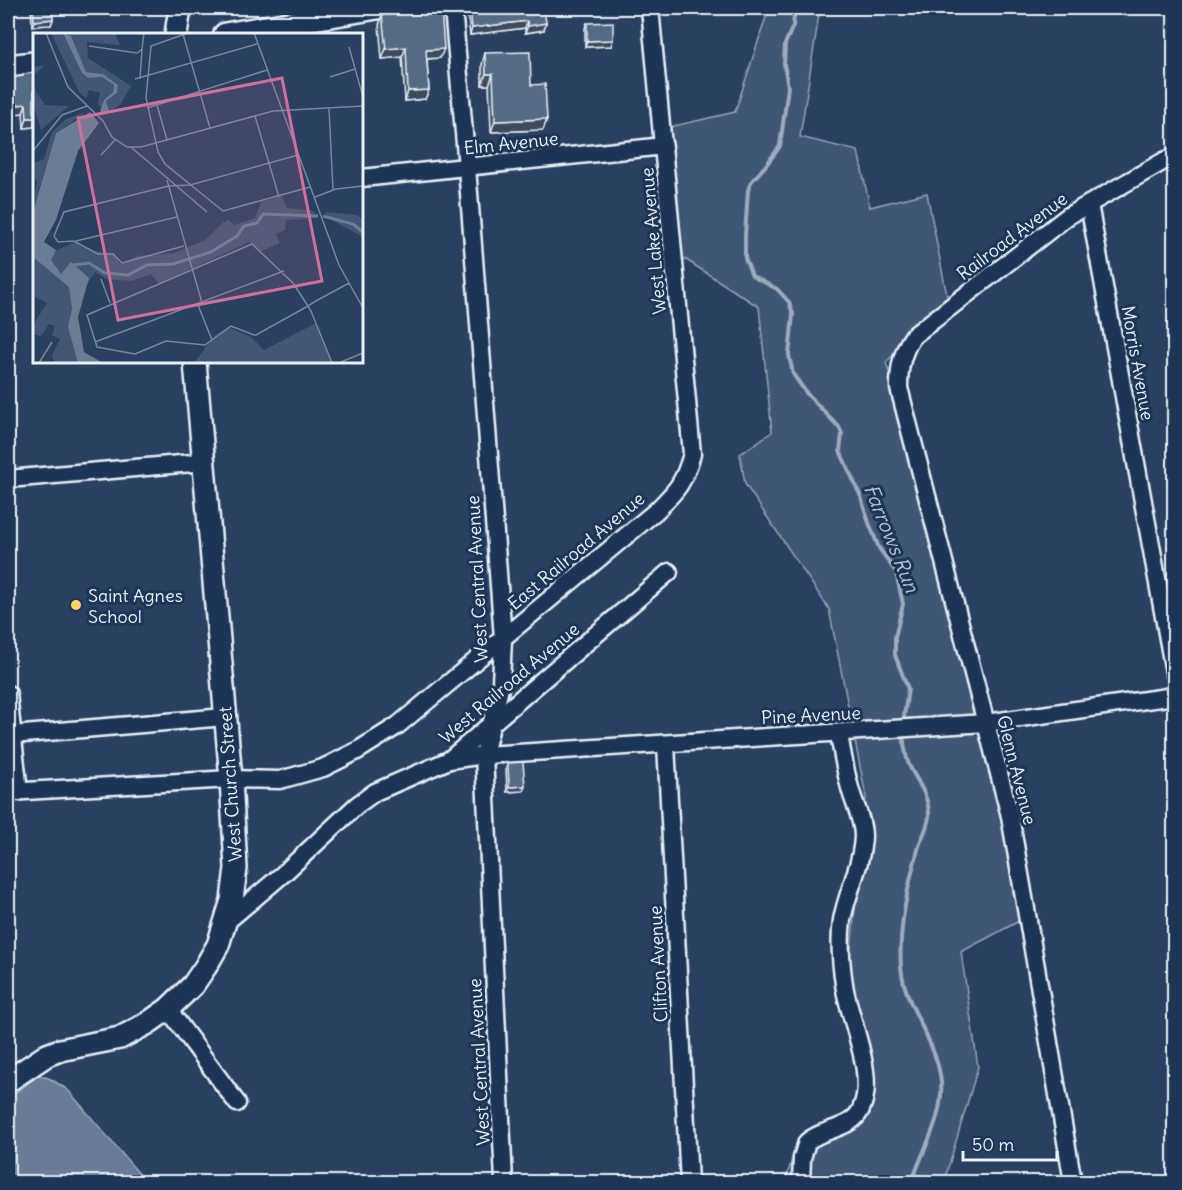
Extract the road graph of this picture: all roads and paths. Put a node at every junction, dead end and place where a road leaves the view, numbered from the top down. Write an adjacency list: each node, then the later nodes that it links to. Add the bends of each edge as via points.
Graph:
1 (180, 8): 5 (main road)
2 (377, 8): 6 (main road)
3 (453, 8): 11 (street, West Central Avenue)
4 (650, 8): 9 (street, West Lake Avenue)
5 (176, 33)
6 (231, 33)
7 (33, 63): 8 (main road)
8 (8, 66)
9 (664, 146): 11 (street, Elm Avenue); 17 (street, West Lake Avenue, via 692,454)
10 (1174, 157): 13 (street, Railroad Avenue)
11 (467, 167): 12 (street, Elm Avenue); 20 (street, West Central Avenue)
12 (363, 178)
13 (1089, 204): 15 (street, Railroad Avenue, via 913,336 904,349); 21 (street, Morris Avenue)
14 (195, 363): 16 (main road, West Church Street)
15 (899, 372): 26 (street, Glenn Avenue, via 899,388)
16 (204, 462): 18 (street); 24 (main road, West Church Street)
17 (687, 470): 20 (street, East Railroad Avenue, via 675,492 656,511)
18 (8, 479)
19 (669, 572): 25 (street, West Railroad Avenue)
20 (503, 638): 25 (street, West Central Avenue); 32 (street, East Railroad Avenue, via 397,726 357,751 323,768 280,780)
21 (1174, 672)
22 (8, 694): 28 (street)
23 (1174, 696): 26 (street, Pine Avenue)
24 (225, 717): 28 (street); 32 (main road, West Church Street)
25 (494, 722): 30 (street, West Central Avenue); 31 (street, West Railroad Avenue)
26 (986, 723): 27 (street, Pine Avenue); 41 (street, Glenn Avenue, via 1010,816)
27 (839, 734): 29 (street, Pine Avenue); 40 (street, via 863,835 841,938 844,987 862,1060 865,1094 854,1119 807,1142)
28 (12, 735): 33 (street)
29 (666, 744): 30 (street, Pine Avenue); 39 (street, Clifton Avenue)
30 (484, 754): 31 (street, Pine Avenue); 38 (street, West Central Avenue)
31 (449, 760): 34 (street, West Railroad Avenue, via 375,792 357,805)
32 (231, 779): 33 (street, East Railroad Avenue); 34 (main road, West Church Street, via 236,868)
33 (13, 792)
34 (225, 923): 35 (main road, West Church Street, via 207,966)
35 (168, 1009): 36 (main road, West Church Street, via 112,1041 47,1055); 37 (street)
36 (8, 1081)
37 (237, 1102)
38 (504, 1182)
39 (689, 1182)
40 (801, 1182)
41 (1073, 1182)

